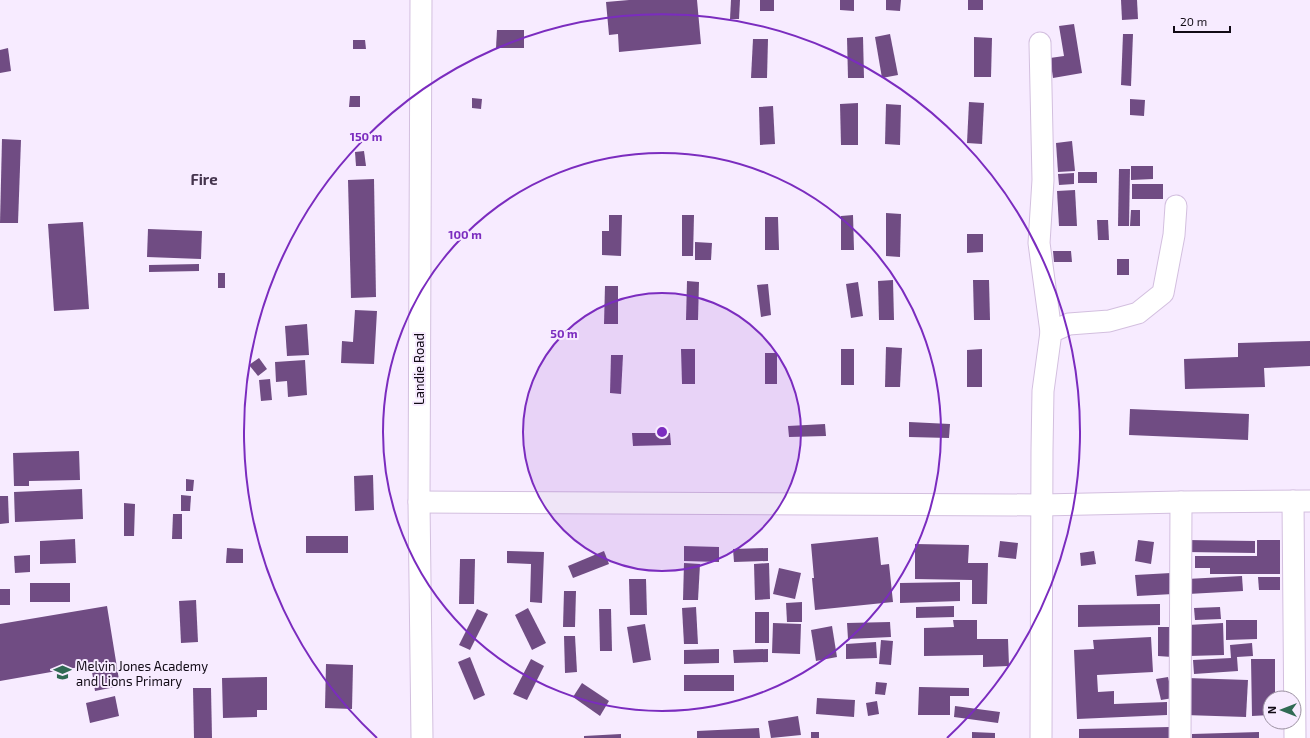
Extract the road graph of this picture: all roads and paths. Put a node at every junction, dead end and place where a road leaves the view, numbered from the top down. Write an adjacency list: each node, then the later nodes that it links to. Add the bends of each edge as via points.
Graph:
1 (421, 0): 6 (street, Landie Road)
2 (1040, 43): 4 (street, via 1043,180 1040,243)
3 (1176, 206): 4 (street, via 1164,293 1138,313 1109,321 1069,324)
4 (1051, 332): 8 (street, via 1044,391)
5 (1302, 501): 7 (street); 12 (street)
6 (419, 502): 8 (street); 9 (street, Landie Road)
7 (1181, 502): 8 (street); 11 (street)
8 (1042, 505): 10 (street)
9 (422, 738)
10 (1041, 738)
11 (1180, 738)
12 (1295, 738)

